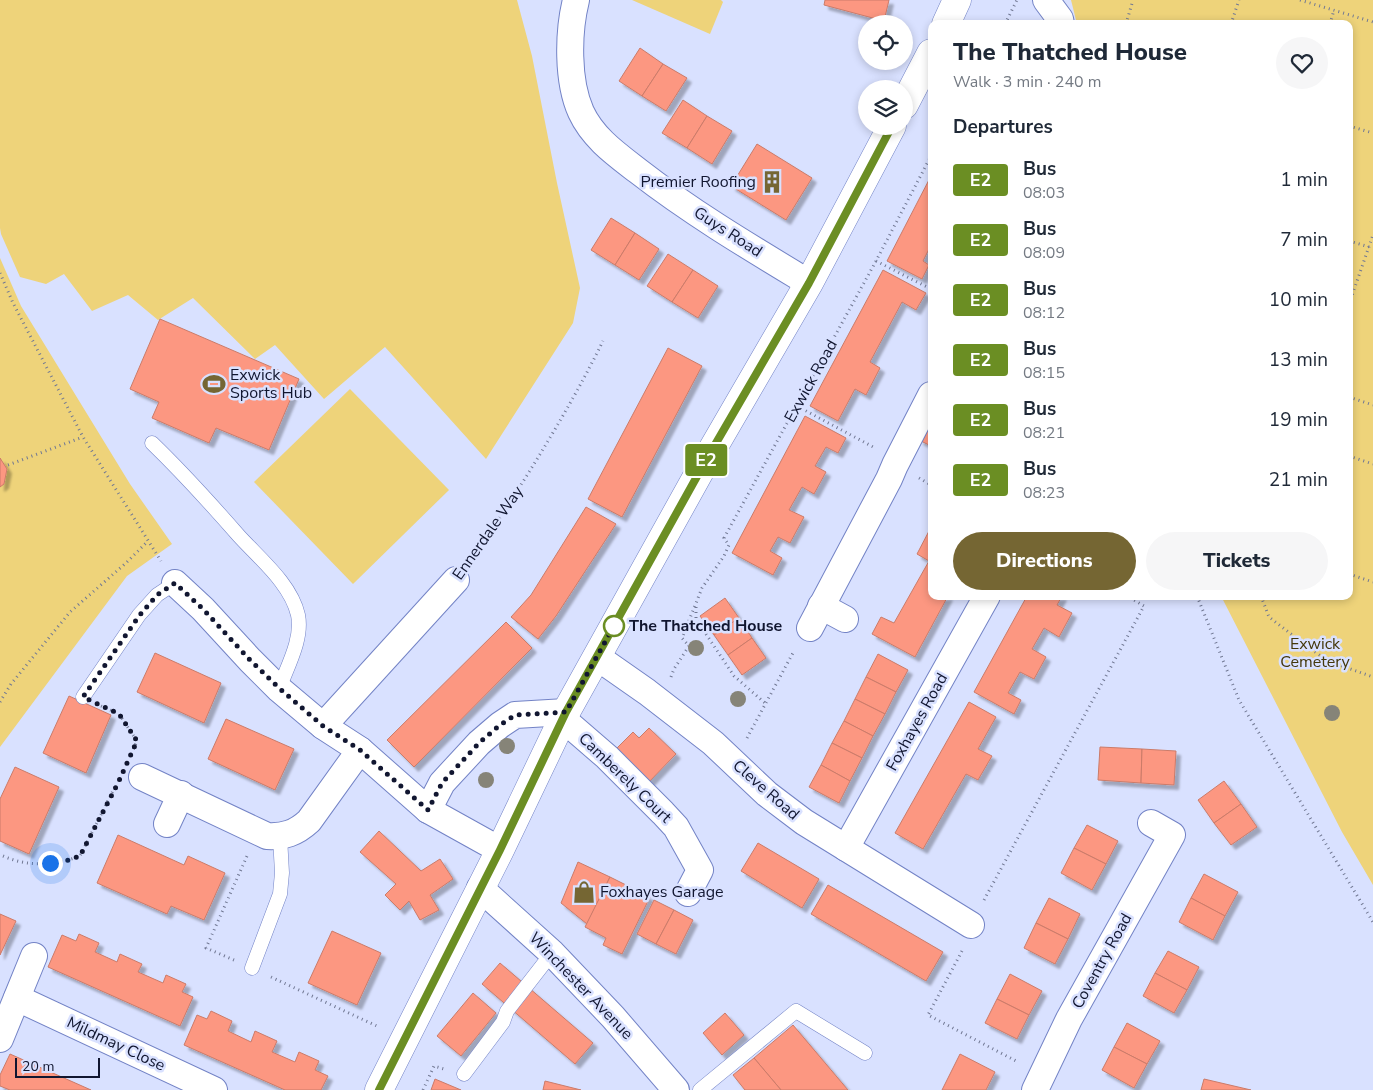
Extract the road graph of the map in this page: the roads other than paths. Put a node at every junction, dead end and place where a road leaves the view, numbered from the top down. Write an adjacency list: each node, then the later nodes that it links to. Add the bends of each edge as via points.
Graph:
1 (576, 0): 9 (street, Guys Road, via 570,48 574,92 581,113 596,135 656,185 732,237)
2 (957, 0): 4 (street)
3 (1046, 0): 5 (street)
4 (948, 20)
5 (1060, 20)
6 (928, 59): 7 (street)
7 (913, 88)
8 (887, 135): 9 (street)
9 (809, 283): 16 (street)
10 (928, 401): 15 (street, via 815,617)
11 (152, 444): 17 (lane, via 184,474 278,578 293,600 298,617 297,644)
12 (456, 580): 20 (street, Ennerdale Way)
13 (175, 583): 17 (street); 18 (lane, via 157,595 139,616)
14 (985, 600): 28 (street, Foxhayes Road)
15 (845, 619)
16 (597, 656): 19 (street); 28 (street, Cleve Road, via 713,743 783,808)
17 (279, 688): 20 (street)
18 (83, 697)
19 (565, 716): 24 (street, via 515,715 500,725 442,783); 29 (street); 31 (street, Camberely Court, via 676,828 700,870)
20 (323, 726): 21 (street)
21 (360, 750): 24 (street); 27 (street, via 309,821)
22 (129, 773): 23 (street)
23 (180, 794): 25 (street); 27 (street, via 267,836)
24 (428, 810): 29 (street)
25 (167, 824)
26 (1170, 834): 40 (street, Coventry Road, via 1069,1019)
27 (280, 837): 35 (lane, via 280,894)
28 (846, 848): 32 (street, Cleve Road)
29 (500, 850): 30 (street)
30 (480, 888): 33 (street, Winchester Avenue); 42 (street)
31 (688, 893)
32 (971, 925)
33 (552, 953): 39 (lane); 43 (street, Winchester Avenue)
34 (34, 956): 36 (street)
35 (252, 968)
36 (17, 998): 37 (street); 41 (street, Mildmay Close)
37 (0, 1039)
38 (865, 1052): 44 (lane, via 796,1011)
39 (464, 1074)
40 (1039, 1082)
41 (214, 1090)
42 (379, 1090)
43 (676, 1090)
44 (700, 1090)

